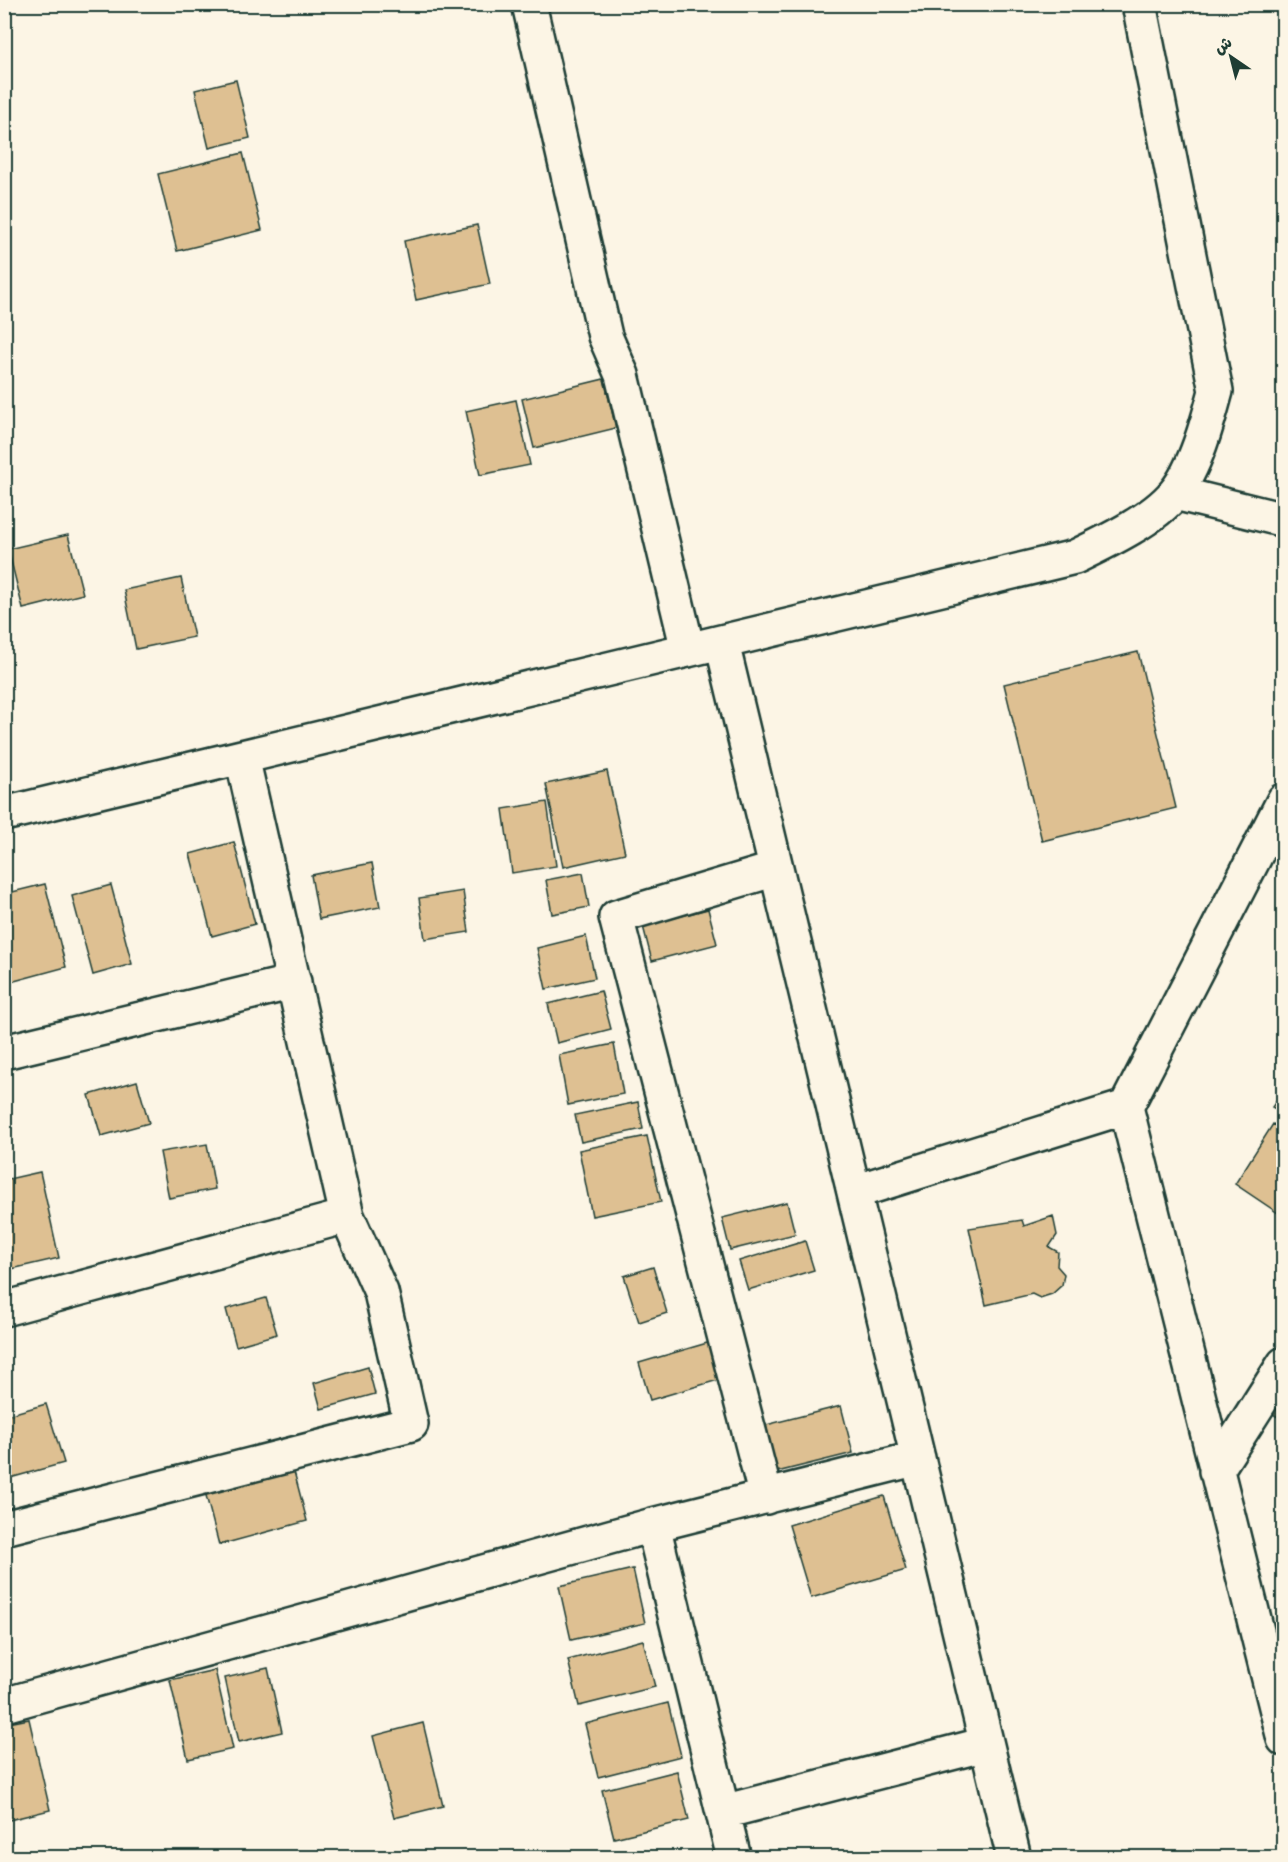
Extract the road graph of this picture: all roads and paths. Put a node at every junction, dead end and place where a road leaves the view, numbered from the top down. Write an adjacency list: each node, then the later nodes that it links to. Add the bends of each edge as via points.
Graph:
1 (529, 4): 6 (street, via 605,336 622,375)
2 (1139, 4): 3 (street, via 1216,391 1203,438)
3 (1175, 493): 4 (street); 5 (street, via 1130,530 1075,557)
4 (1284, 520)
5 (722, 643): 6 (street); 10 (street)
6 (688, 650): 7 (street)
7 (242, 758): 9 (street); 11 (street)
8 (1284, 800): 13 (street)
9 (4, 814)
10 (776, 869): 14 (street); 20 (street, via 616,917)
11 (294, 982): 12 (street); 15 (street)
12 (4, 1052)
13 (1126, 1107): 14 (street); 19 (street)
14 (854, 1192): 18 (street)
15 (347, 1216): 16 (street); 22 (street, via 381,1292 411,1424)
16 (4, 1309)
17 (1284, 1364): 19 (street)
18 (918, 1458): 20 (street); 25 (street)
19 (1216, 1471): 24 (street)
20 (766, 1497): 21 (street)
21 (653, 1525): 23 (street); 26 (street)
22 (4, 1528)
23 (4, 1705)
24 (1284, 1739)
25 (986, 1744): 26 (street); 28 (street)
26 (723, 1812): 27 (street)
27 (734, 1857)
28 (1014, 1857)

